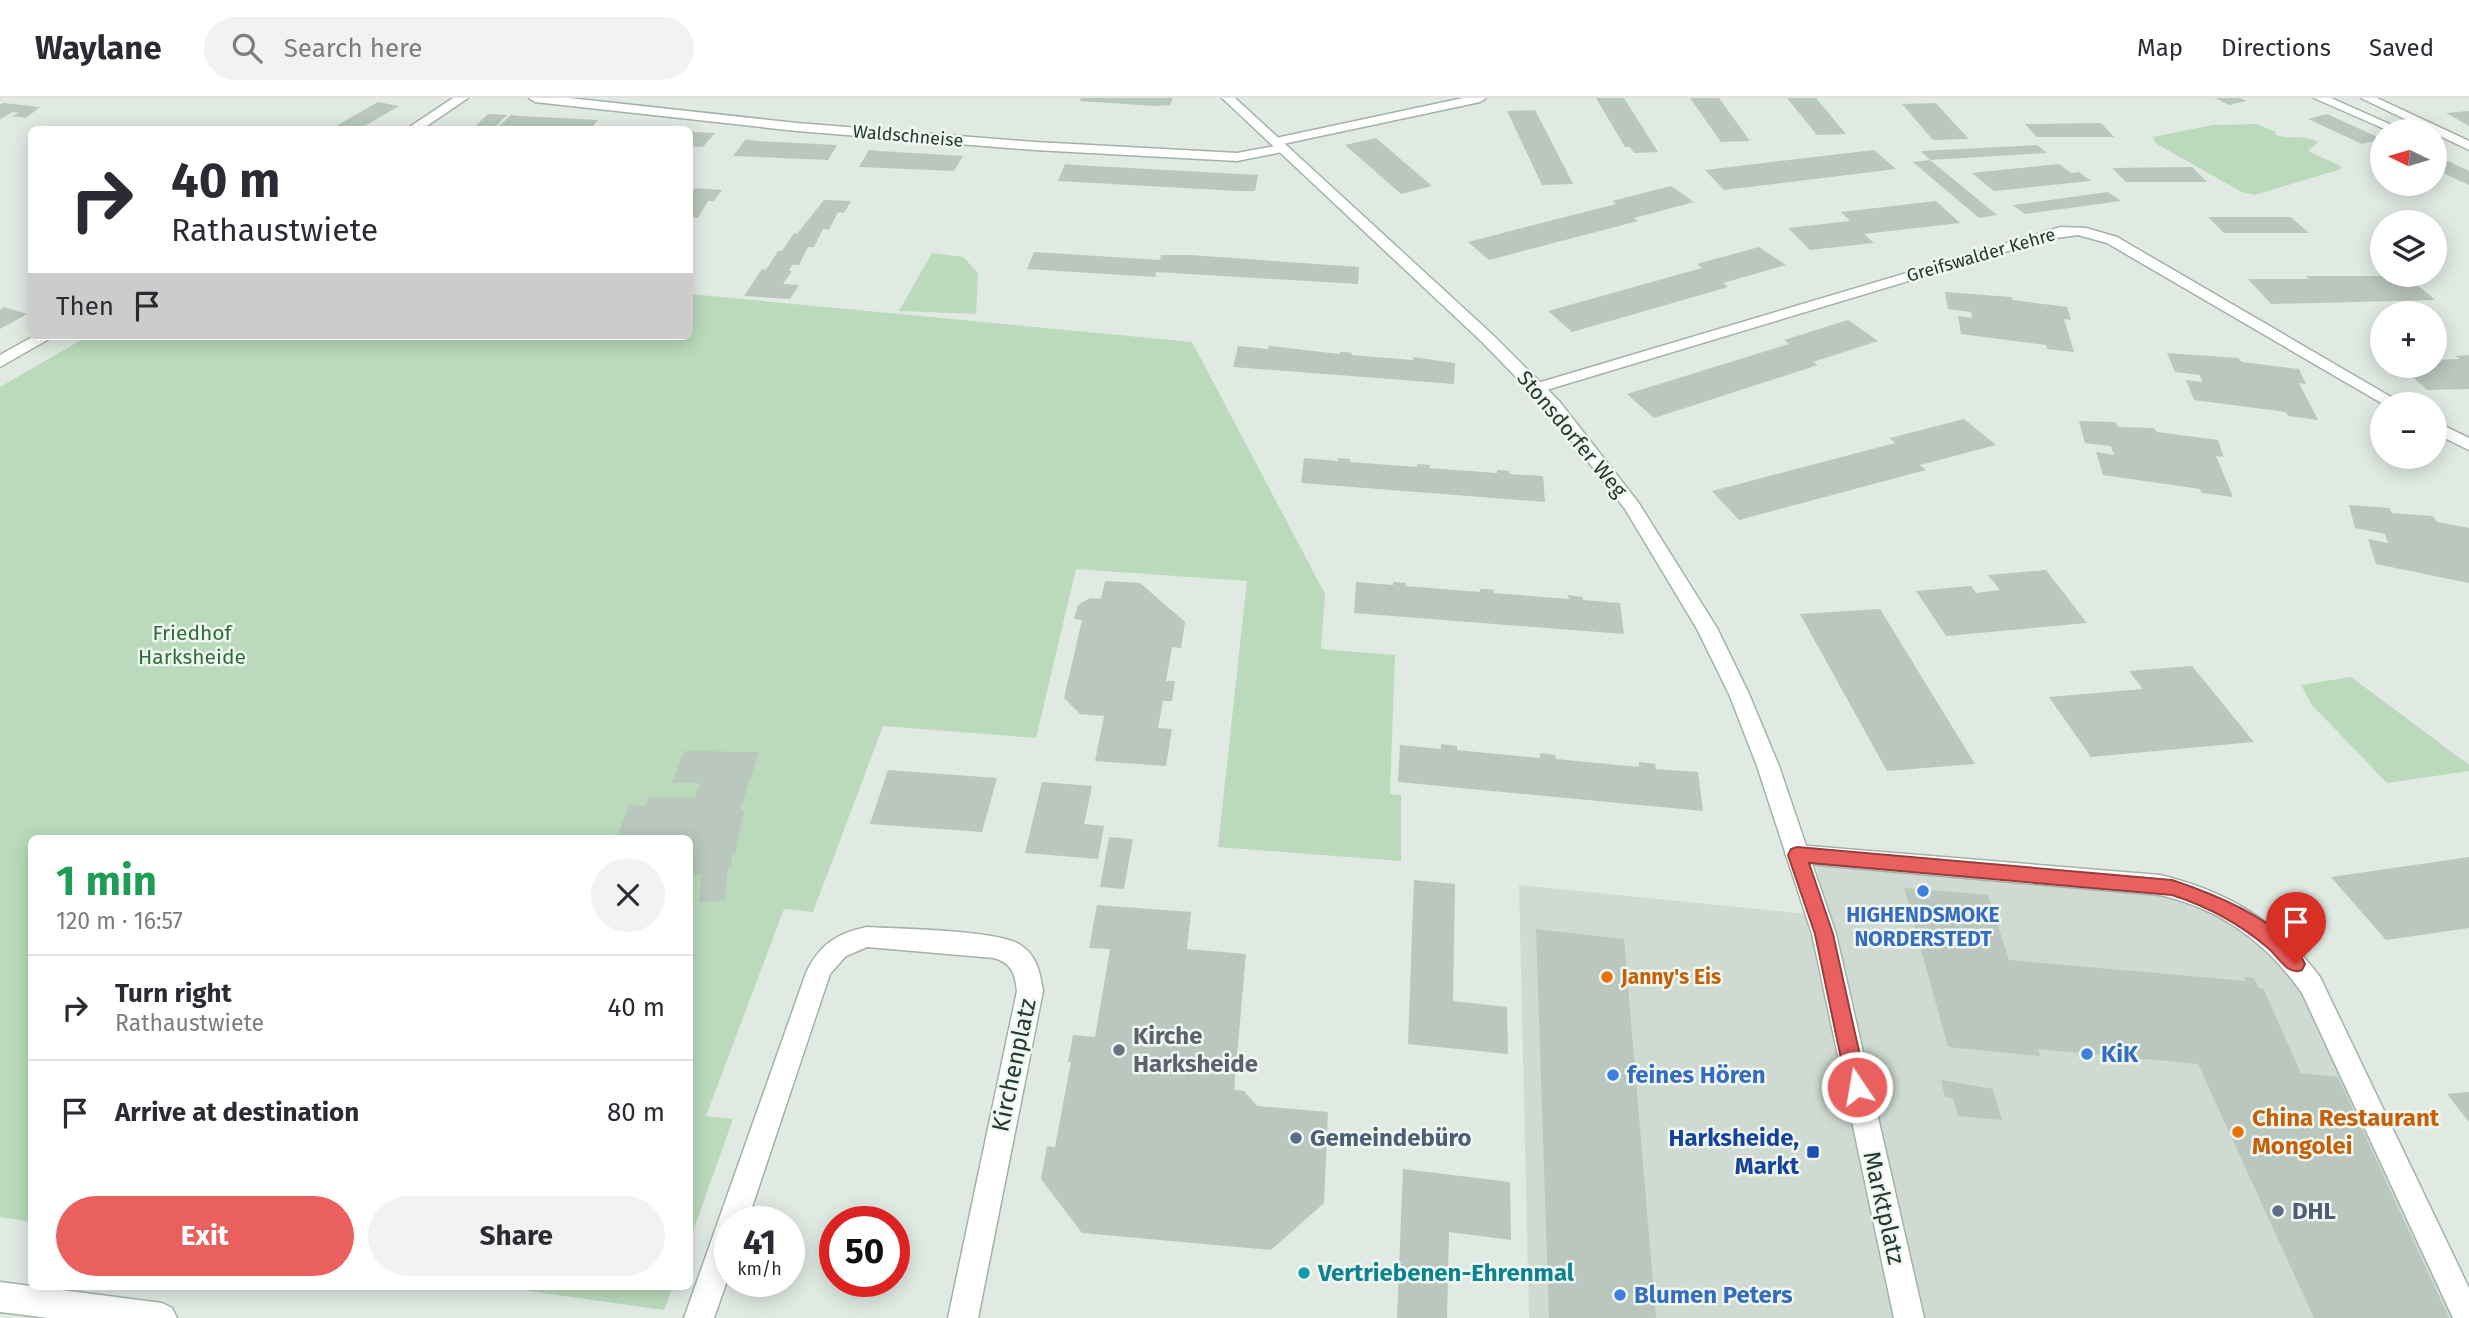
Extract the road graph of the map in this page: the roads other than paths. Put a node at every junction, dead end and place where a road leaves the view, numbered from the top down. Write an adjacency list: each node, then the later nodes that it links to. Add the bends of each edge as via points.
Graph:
1 (462, 98): 8 (street)
2 (535, 98): 9 (street, Waldschneise, via 762,124 998,143 1233,157)
3 (1228, 98): 9 (street, Stonsdorfer Weg)
4 (1480, 98): 9 (street, Waldschneise)
5 (2320, 98): 7 (street)
6 (2367, 98): 10 (street)
7 (2370, 119)
8 (417, 126)
9 (1279, 145): 15 (street, Stonsdorfer Weg)
10 (2469, 146)
11 (2447, 151): 12 (street)
12 (2469, 160)
13 (39, 340): 14 (street)
14 (0, 362)
15 (1537, 388): 16 (street, Greifswalder Kehre, via 2071,230 2112,240); 19 (street, Stonsdorfer Weg, via 1583,439 1632,506 1707,628 1763,754)
16 (2374, 392)
17 (2447, 433): 18 (street)
18 (2469, 445)
19 (1797, 855): 26 (street, Marktplatz, via 1824,934); 27 (street, via 2160,885 2197,895 2246,919 2288,954 2311,985)
20 (738, 1206): 25 (street, Kirchenplatz, via 818,973 834,952 867,937 1011,952 1027,968 1030,991)
21 (714, 1275): 24 (street)
22 (0, 1297): 23 (street)
23 (162, 1318)
24 (699, 1318)
25 (962, 1318)
26 (1909, 1318)
27 (2468, 1318)

